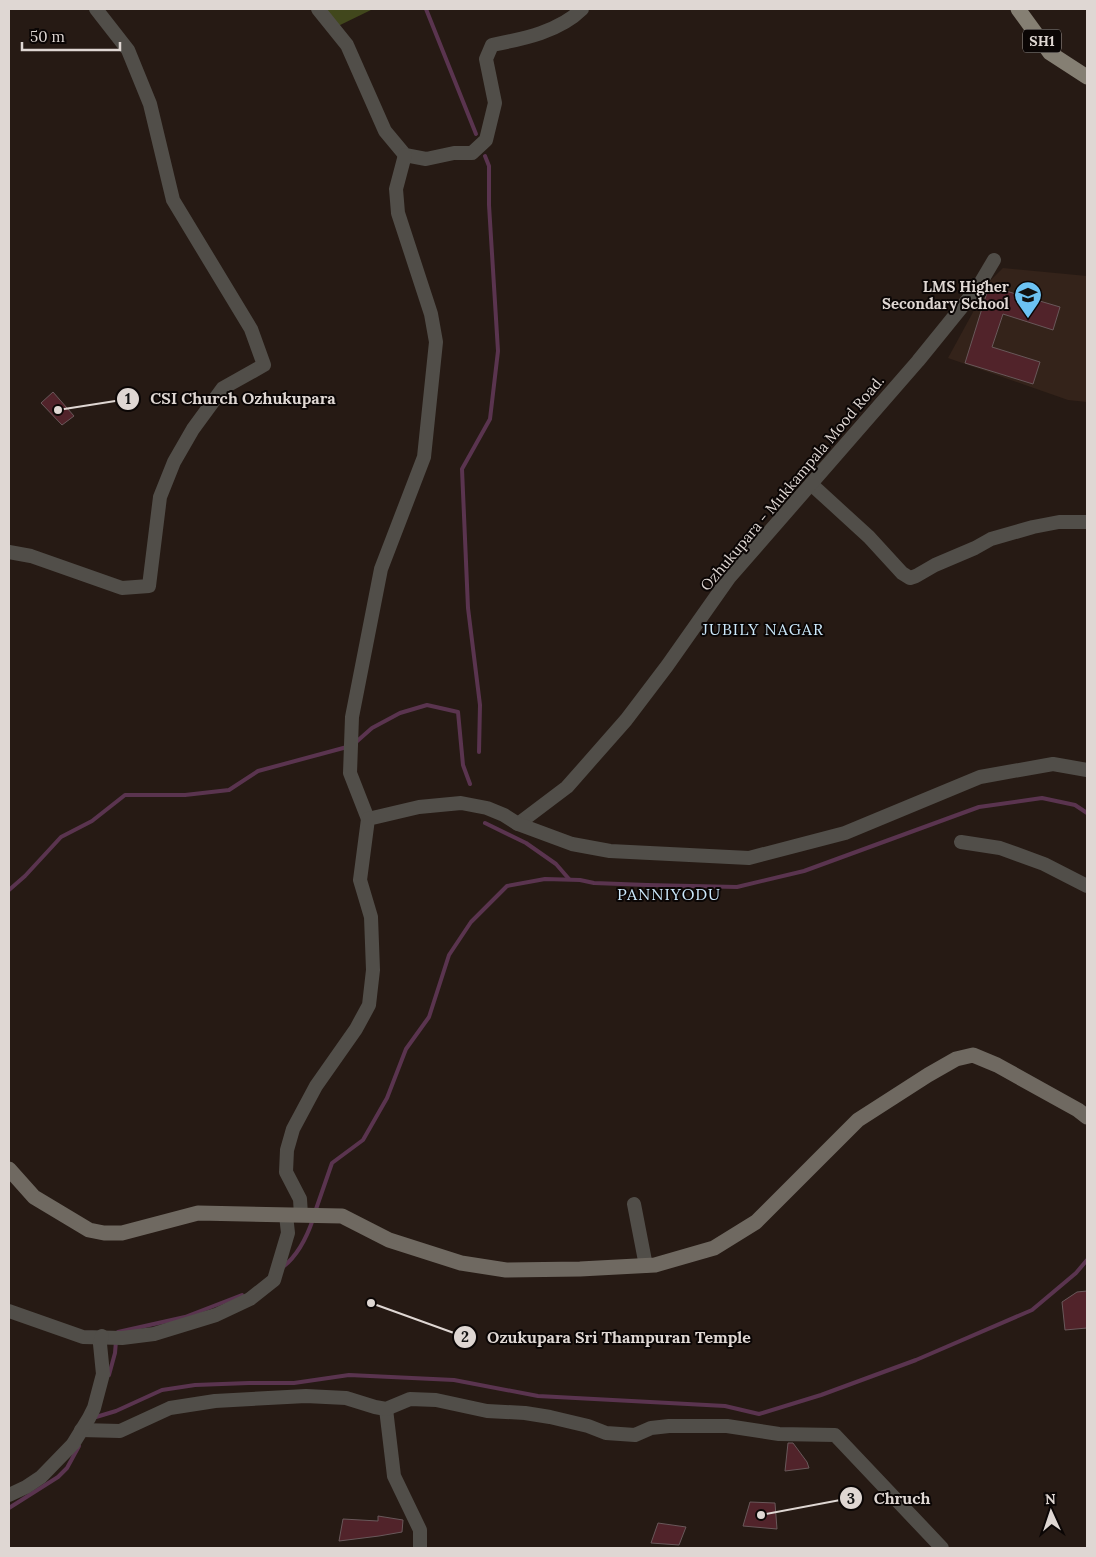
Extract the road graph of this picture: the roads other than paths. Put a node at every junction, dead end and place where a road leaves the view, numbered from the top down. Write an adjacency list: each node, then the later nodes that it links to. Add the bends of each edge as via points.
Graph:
1 (96, 9): 10 (street, via 128,50 150,104 173,200 251,329 264,365 223,388 174,462 160,497 149,586 122,588 31,556)
2 (318, 9): 6 (street, via 347,45 385,131)
3 (582, 9): 6 (street, via 553,28 492,45 486,59 495,103 492,121 486,140 472,152 426,159)
4 (1018, 9): 5 (main road, SH1, via 1050,53)
5 (1087, 77)
6 (405, 155): 12 (street, via 396,189 398,213 431,314 436,342 424,457 381,569 352,717 350,773)
7 (994, 260): 8 (street, Ozhukupara - Mukkampala Mood Road., via 978,287 918,361)
8 (811, 484): 9 (street, via 910,578 991,539 1042,525); 13 (street, Ozhukupara - Mukkampala Mood Road., via 729,578 626,720 567,787)
9 (1087, 522)
10 (9, 552)
11 (1087, 770): 13 (street, via 1053,764 980,777 844,833 749,858 610,851 572,844)
12 (368, 819): 13 (street, via 419,807 461,803 488,808); 19 (street, via 360,880 371,917 374,970 369,1006 316,1086 293,1129 287,1150 286,1172 300,1199)
13 (518, 824)
14 (961, 842): 15 (street, via 1000,848 1044,864)
15 (1087, 886)
16 (1087, 1117): 20 (main road, via 997,1065 973,1055 956,1059 858,1120 756,1222 714,1248)
17 (9, 1168): 19 (main road, via 34,1197 89,1230 104,1233 122,1233 198,1213)
18 (634, 1204): 20 (street)
19 (299, 1215): 20 (main road, via 342,1216 389,1240 461,1263 506,1270); 22 (street, via 288,1233 274,1280 250,1299 216,1315 154,1334 122,1338)
20 (646, 1266)
21 (9, 1311): 22 (street, via 83,1338)
22 (102, 1336): 24 (street, via 103,1374 94,1408)
23 (386, 1409): 24 (street, via 346,1398 328,1397 215,1401 170,1408 120,1431); 26 (street, via 394,1476 420,1530); 27 (street, via 410,1399 422,1398 487,1411 550,1417 606,1433 635,1436 651,1428 669,1426 727,1426 779,1434 835,1435)
24 (82, 1430): 25 (street, via 41,1477)
25 (9, 1495)
26 (420, 1548)
27 (942, 1548)

